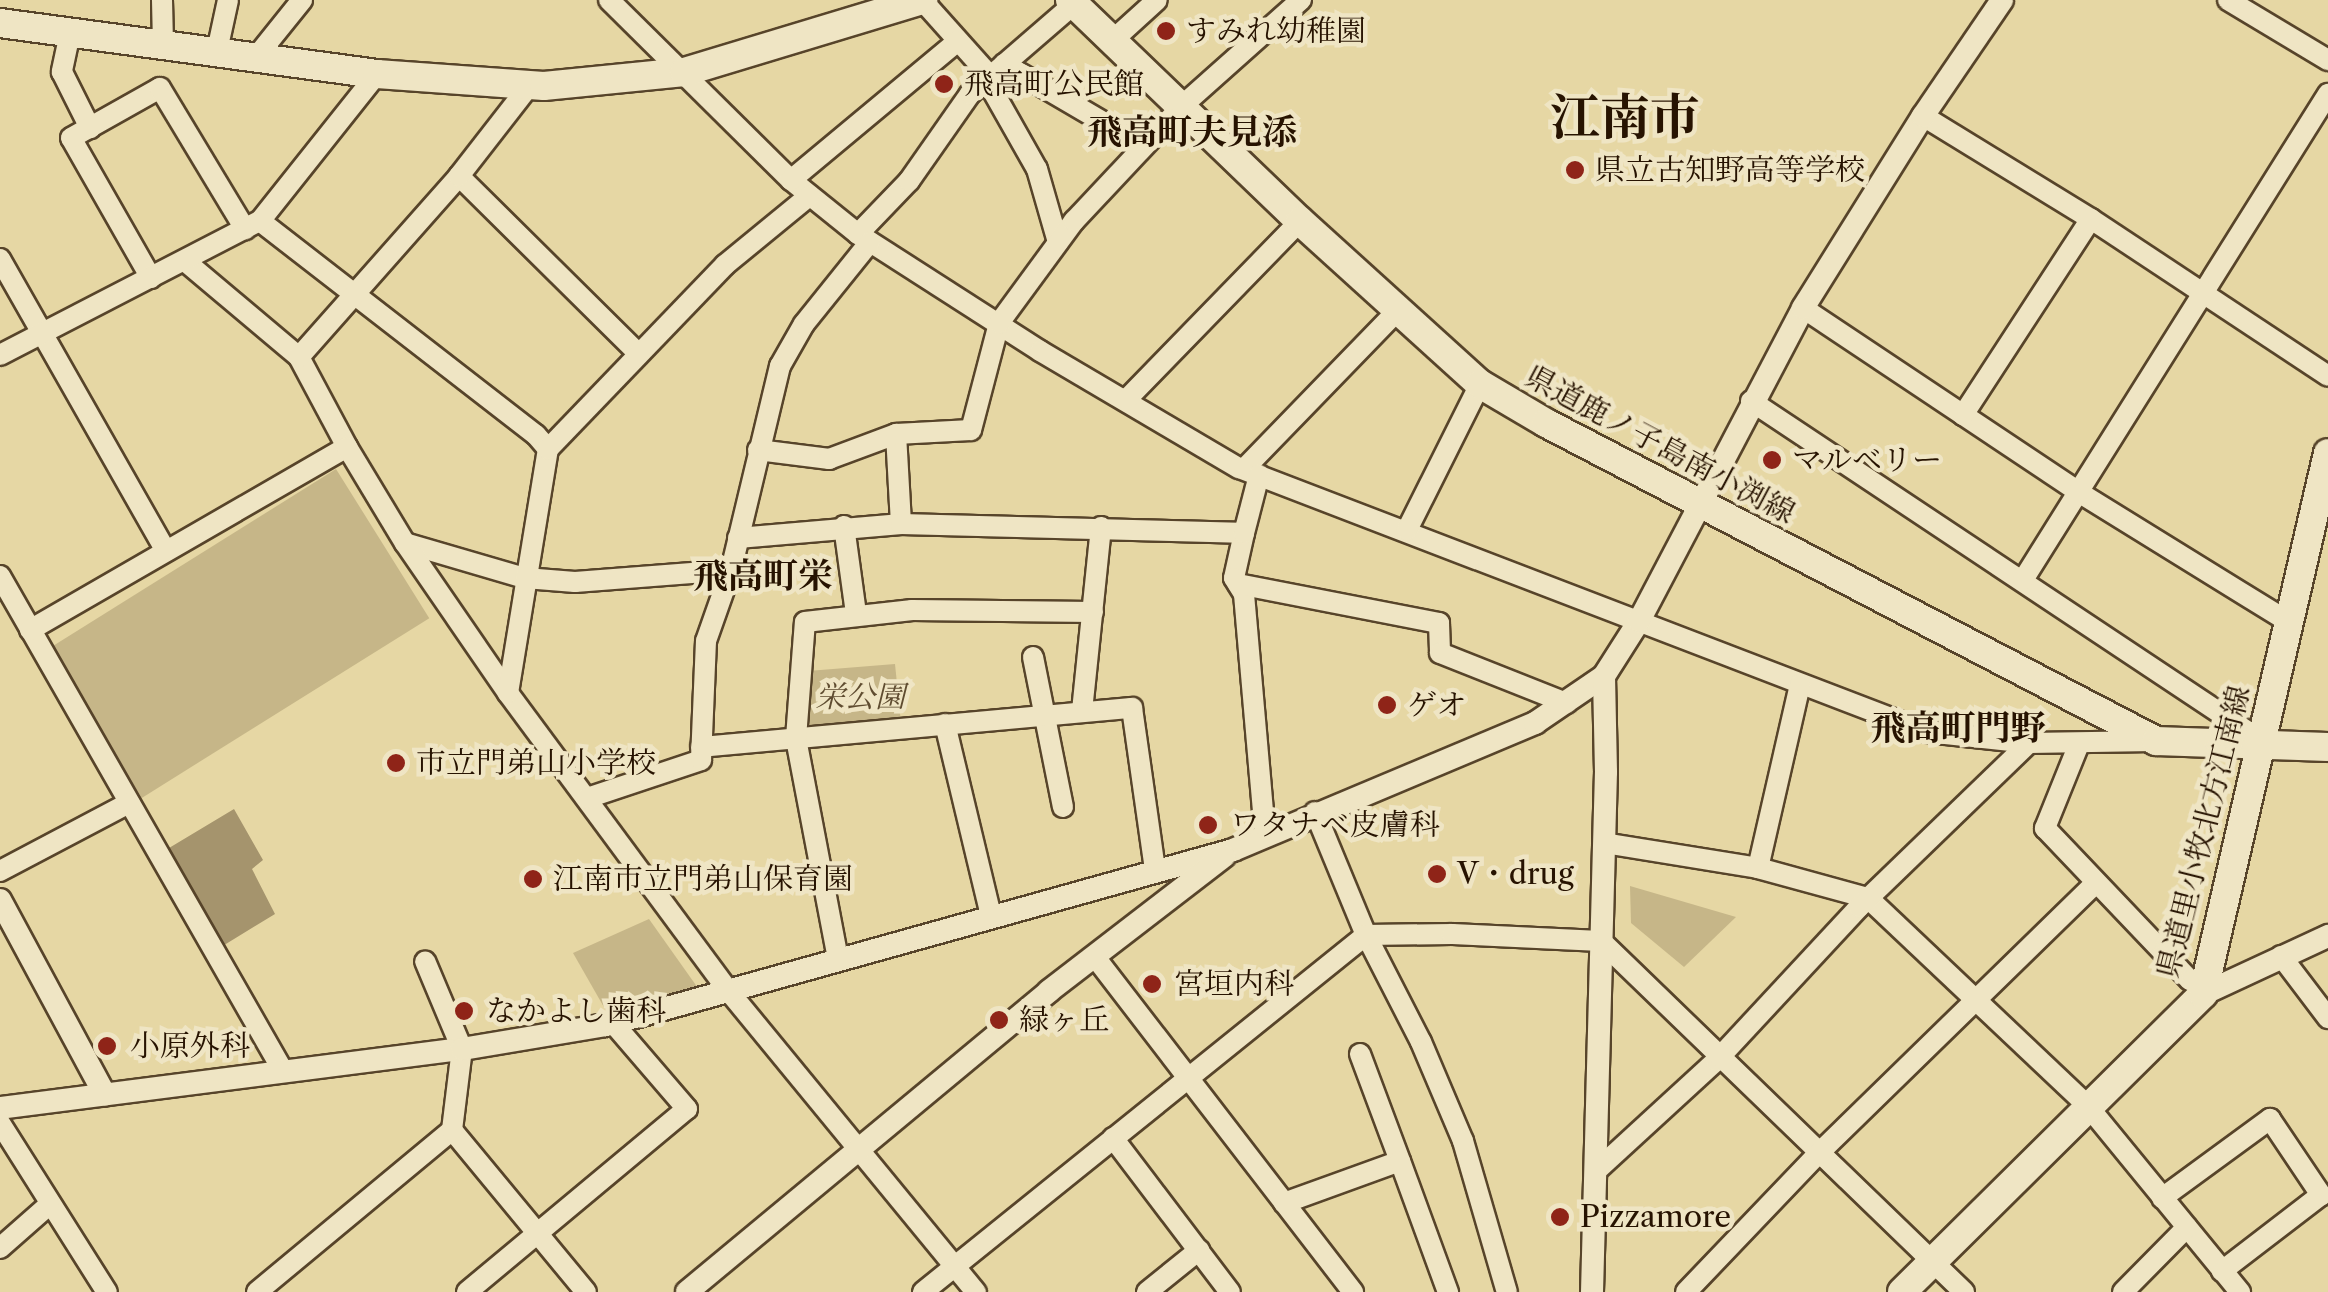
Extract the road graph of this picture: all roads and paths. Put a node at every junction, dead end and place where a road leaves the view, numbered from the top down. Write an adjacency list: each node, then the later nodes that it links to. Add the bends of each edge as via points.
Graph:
1 (162, 0): 15 (street)
2 (228, 0): 16 (street)
3 (302, 0): 17 (street)
4 (609, 0): 19 (street)
5 (920, 0): 14 (street); 19 (main road)
6 (1157, 0): 13 (street)
7 (1301, 0): 24 (street)
8 (2002, 0): 25 (street)
9 (2228, 0): 18 (street)
10 (1072, 2): 13 (main road, 県道鹿ノ子島南小渕線); 20 (street)
11 (0, 23): 12 (main road)
12 (70, 32): 15 (main road); 26 (street, via 62,72)
13 (1113, 40): 24 (main road, 県道鹿ノ子島南小渕線)
14 (958, 41): 20 (street); 29 (street)
15 (162, 44): 16 (main road)
16 (217, 51): 17 (main road)
17 (257, 56): 21 (main road)
18 (2328, 60)
19 (684, 72): 22 (main road); 29 (street)
20 (994, 73): 27 (street); 34 (street, via 970,94); 35 (street, via 1037,169)
21 (377, 74): 22 (main road); 33 (street)
22 (529, 86): 28 (street)
23 (2328, 94): 39 (street)
24 (1183, 105): 27 (street); 31 (main road, 県道鹿ノ子島南小渕線)
25 (1923, 116): 32 (street); 41 (street)
26 (90, 128): 33 (street, via 160,88); 38 (street, via 71,138)
27 (1144, 146): 35 (street)
28 (459, 176): 40 (street); 45 (street)
29 (791, 180): 30 (street)
30 (809, 196): 34 (street); 45 (street, via 725,265)
31 (1300, 220): 42 (main road, 県道鹿ノ子島南小渕線); 50 (street)
32 (2091, 220): 39 (street); 52 (street)
33 (252, 225): 37 (street); 40 (street)
34 (864, 238): 43 (street); 56 (street, via 780,366)
35 (1058, 242): 43 (street)
36 (0, 259): 44 (street)
37 (185, 261): 38 (street); 47 (street)
38 (151, 278): 44 (street)
39 (2202, 294): 48 (street); 59 (street)
40 (354, 295): 47 (street); 55 (street)
41 (1803, 308): 51 (street); 52 (street)
42 (1398, 311): 49 (main road, 県道鹿ノ子島南小渕線); 58 (street)
43 (999, 323): 50 (street); 53 (street, via 972,430)
44 (43, 332): 46 (street); 68 (street)
45 (638, 353): 55 (street)
46 (0, 355)
47 (298, 357): 54 (street)
48 (2328, 376)
49 (1480, 384): 60 (main road, 県道鹿ノ子島南小渕線); 64 (street)
50 (1126, 400): 58 (street)
51 (1751, 401): 60 (street); 72 (street)
52 (1964, 415): 59 (street)
53 (896, 434): 56 (street, via 829,458); 61 (street)
54 (347, 446): 67 (street); 68 (street)
55 (548, 450): 71 (street)
56 (758, 450): 66 (street)
57 (2328, 453): 77 (main road, 県道里小牧北方江南線)
58 (1252, 472): 64 (street); 65 (street)
59 (2080, 493): 72 (street); 77 (street)
60 (1700, 502): 76 (street); 88 (main road, 県道鹿ノ子島南小渕線)
61 (902, 524): 62 (street); 63 (street)
62 (844, 526): 66 (street); 75 (street)
63 (1102, 528): 65 (street); 74 (street)
64 (1407, 530): 76 (street)
65 (1244, 533): 73 (street)
66 (738, 538): 69 (street)
67 (405, 543): 71 (street); 82 (street)
68 (166, 551): 78 (street)
69 (731, 570): 71 (street, via 576,582); 92 (street, via 706,641)
70 (0, 576): 78 (street)
71 (525, 578): 82 (street)
72 (2023, 580): 89 (street)
73 (1238, 584): 83 (street, via 1439,623 1440,653); 98 (street)
74 (1092, 612): 75 (street); 84 (street)
75 (856, 614): 87 (street, via 805,622)
76 (1639, 621): 80 (street); 81 (street)
77 (2289, 622): 89 (main road, 県道里小牧北方江南線)
78 (30, 630): 95 (street)
79 (1033, 657): 85 (street)
80 (1604, 676): 83 (street); 99 (street)
81 (1800, 685): 90 (street, via 1927,732); 101 (street)
82 (508, 693): 94 (street)
83 (1566, 703): 97 (street, via 1508,736)
84 (1082, 712): 85 (street); 102 (street, via 1132,708)
85 (1044, 714): 86 (street); 96 (street)
86 (945, 724): 87 (street); 107 (street)
87 (796, 738): 92 (street); 113 (street)
88 (2156, 741): 89 (main road, 県道鹿ノ子島南小渕線); 91 (street)
89 (2261, 743): 93 (main road, 県道鹿ノ子島南小渕線); 115 (main road, 県道里小牧北方江南線)
90 (2029, 744): 91 (street); 105 (street)
91 (2078, 744): 104 (street, via 2045,828)
92 (701, 747): 94 (street, via 702,760)
93 (2328, 747)
94 (587, 798): 116 (street)
95 (130, 803): 103 (street); 123 (street)
96 (1062, 807)
97 (1315, 812): 98 (street); 108 (street)
98 (1265, 835): 100 (street)
99 (1604, 843): 101 (street); 110 (street)
100 (1233, 850): 102 (street); 112 (street)
101 (1758, 868): 105 (street)
102 (1155, 870): 107 (street)
103 (0, 871)
104 (2096, 882): 115 (street); 117 (street)
105 (1868, 898): 117 (street); 122 (street)
106 (0, 900): 125 (street)
107 (991, 915): 113 (street)
108 (1366, 936): 110 (street); 124 (street); 157 (street, via 1463,1141)
109 (2328, 936): 111 (street)
110 (1601, 942): 122 (street); 135 (street)
111 (2281, 956): 115 (street); 118 (street)
112 (1095, 957): 124 (street); 131 (street)
113 (838, 959): 116 (street)
114 (424, 961): 120 (street)
115 (2204, 991): 126 (main road, 県道里小牧北方江南線)
116 (731, 994): 119 (street); 131 (street)
117 (1978, 1000): 126 (street); 133 (street)
118 (2328, 1018)
119 (613, 1024): 120 (street); 140 (street, via 687,1108)
120 (462, 1048): 123 (street); 129 (street)
121 (1360, 1054): 134 (street)
122 (1719, 1057): 133 (street); 135 (street)
123 (283, 1071): 125 (street)
124 (1188, 1078): 130 (street); 137 (street)
125 (105, 1095): 127 (street)
126 (2087, 1105): 136 (street); 143 (main road, 県道里小牧北方江南線)
127 (0, 1108)
128 (0, 1123): 132 (street)
129 (452, 1130): 140 (street); 147 (street)
130 (1113, 1138): 142 (street); 144 (street)
131 (859, 1150): 144 (street); 150 (street)
132 (8, 1154): 138 (street)
133 (1818, 1154): 143 (street); 159 (street)
134 (1400, 1161): 137 (street); 156 (street)
135 (1597, 1170): 158 (street)
136 (2162, 1198): 139 (street); 145 (street, via 2270,1120 2321,1195)
137 (1284, 1203): 155 (street)
138 (50, 1205): 141 (street); 146 (street)
139 (2187, 1228): 145 (street); 162 (street)
140 (540, 1232): 148 (street); 149 (street)
141 (0, 1248)
142 (1198, 1250): 153 (street); 154 (street)
143 (1934, 1260): 160 (main road, 県道里小牧北方江南線); 161 (street)
144 (954, 1266): 151 (street); 152 (street)
145 (2222, 1271): 163 (street)
146 (108, 1292)
147 (257, 1292)
148 (467, 1292)
149 (586, 1292)
150 (687, 1292)
151 (923, 1292)
152 (976, 1292)
153 (1147, 1292)
154 (1230, 1292)
155 (1353, 1292)
156 (1448, 1292)
157 (1507, 1292)
158 (1592, 1292)
159 (1686, 1292)
160 (1902, 1292)
161 (1964, 1292)
162 (2123, 1292)
163 (2240, 1292)

